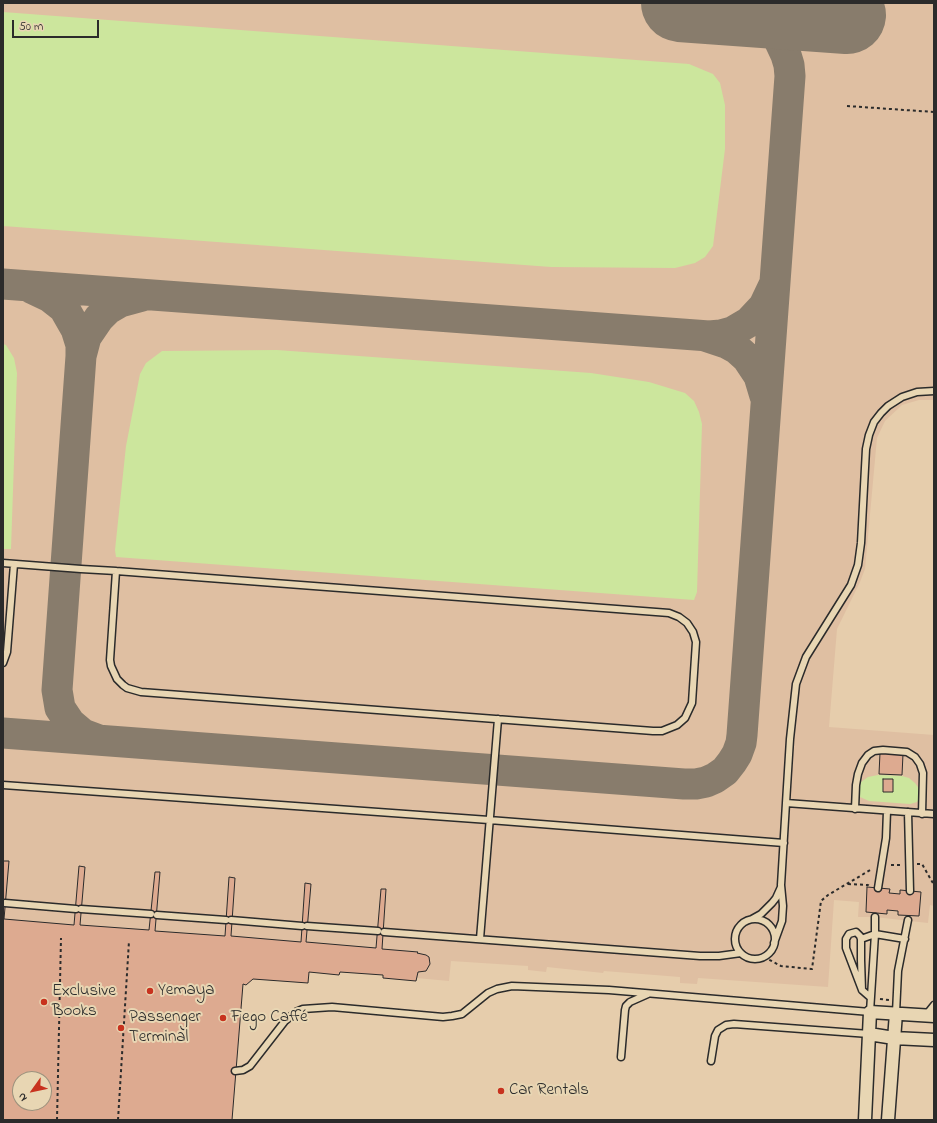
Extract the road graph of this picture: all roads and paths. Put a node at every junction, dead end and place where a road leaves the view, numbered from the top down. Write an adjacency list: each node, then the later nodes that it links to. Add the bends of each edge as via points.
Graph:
1 (847, 106): 2 (path)
2 (934, 112)
3 (934, 392): 10 (lane, via 917,392 902,397 894,401 874,422 866,449 858,565 851,585 806,657 796,684)
4 (3, 563): 5 (lane)
5 (14, 564): 6 (lane); 7 (lane, via 7,652)
6 (116, 572): 8 (lane, via 110,660 117,679 127,688 141,692); 8 (lane, via 656,612 679,618 687,623 693,632 696,654 692,703 685,718 677,725 662,731 653,731)
7 (3, 663)
8 (498, 719): 16 (lane)
9 (3, 785): 16 (lane)
10 (786, 803): 11 (lane); 17 (lane)
11 (854, 809): 12 (lane); 14 (lane, via 856,784 862,763 874,751 883,750 907,752 920,764 923,773)
12 (887, 811): 13 (lane); 18 (lane)
13 (908, 812): 14 (lane); 19 (lane)
14 (922, 814): 15 (lane)
15 (934, 814)
16 (489, 820): 17 (lane); 32 (lane)
17 (784, 843): 22 (lane)
18 (882, 863): 19 (path); 20 (path, via 876,860); 24 (lane)
19 (910, 865): 23 (path, via 921,864); 25 (lane)
20 (872, 868): 21 (path); 21 (path, via 868,885)
21 (847, 884): 38 (path, via 822,901 811,969 781,966)
22 (781, 885): 28 (lane, via 772,903); 36 (lane, via 782,921)
23 (934, 885)
24 (878, 888)
25 (910, 891)
26 (5, 903): 32 (lane)
27 (875, 917): 30 (lane)
28 (750, 920): 36 (lane, via 763,921 768,925 772,930); 37 (lane, via 742,923 737,930 735,942)
29 (908, 920): 34 (lane)
30 (875, 934): 33 (lane); 34 (lane); 41 (lane)
31 (61, 938): 52 (path)
32 (480, 939): 37 (lane, via 700,956)
33 (861, 939): 39 (lane); 39 (lane, via 856,932 849,934 846,948)
34 (905, 939): 44 (lane, via 898,972)
35 (129, 941): 53 (path)
36 (774, 943): 38 (lane)
37 (741, 953): 38 (lane, via 752,959)
38 (764, 957)
39 (862, 990): 41 (lane)
40 (649, 994): 43 (lane); 49 (lane, via 626,1006); 51 (lane, via 512,986 488,993 462,1014 443,1017 332,1007 303,1009 285,1021 250,1066)
41 (870, 997): 43 (lane)
42 (934, 1005): 45 (lane)
43 (870, 1012): 44 (street); 46 (street)
44 (896, 1013): 45 (street); 47 (street)
45 (930, 1016)
46 (869, 1034): 47 (street); 50 (lane, via 726,1025 718,1030 715,1036); 54 (street)
47 (894, 1038): 48 (street); 55 (street)
48 (934, 1040)
49 (621, 1056)
50 (711, 1061)
51 (235, 1071)
52 (57, 1120)
53 (118, 1120)
54 (865, 1120)
55 (888, 1120)

